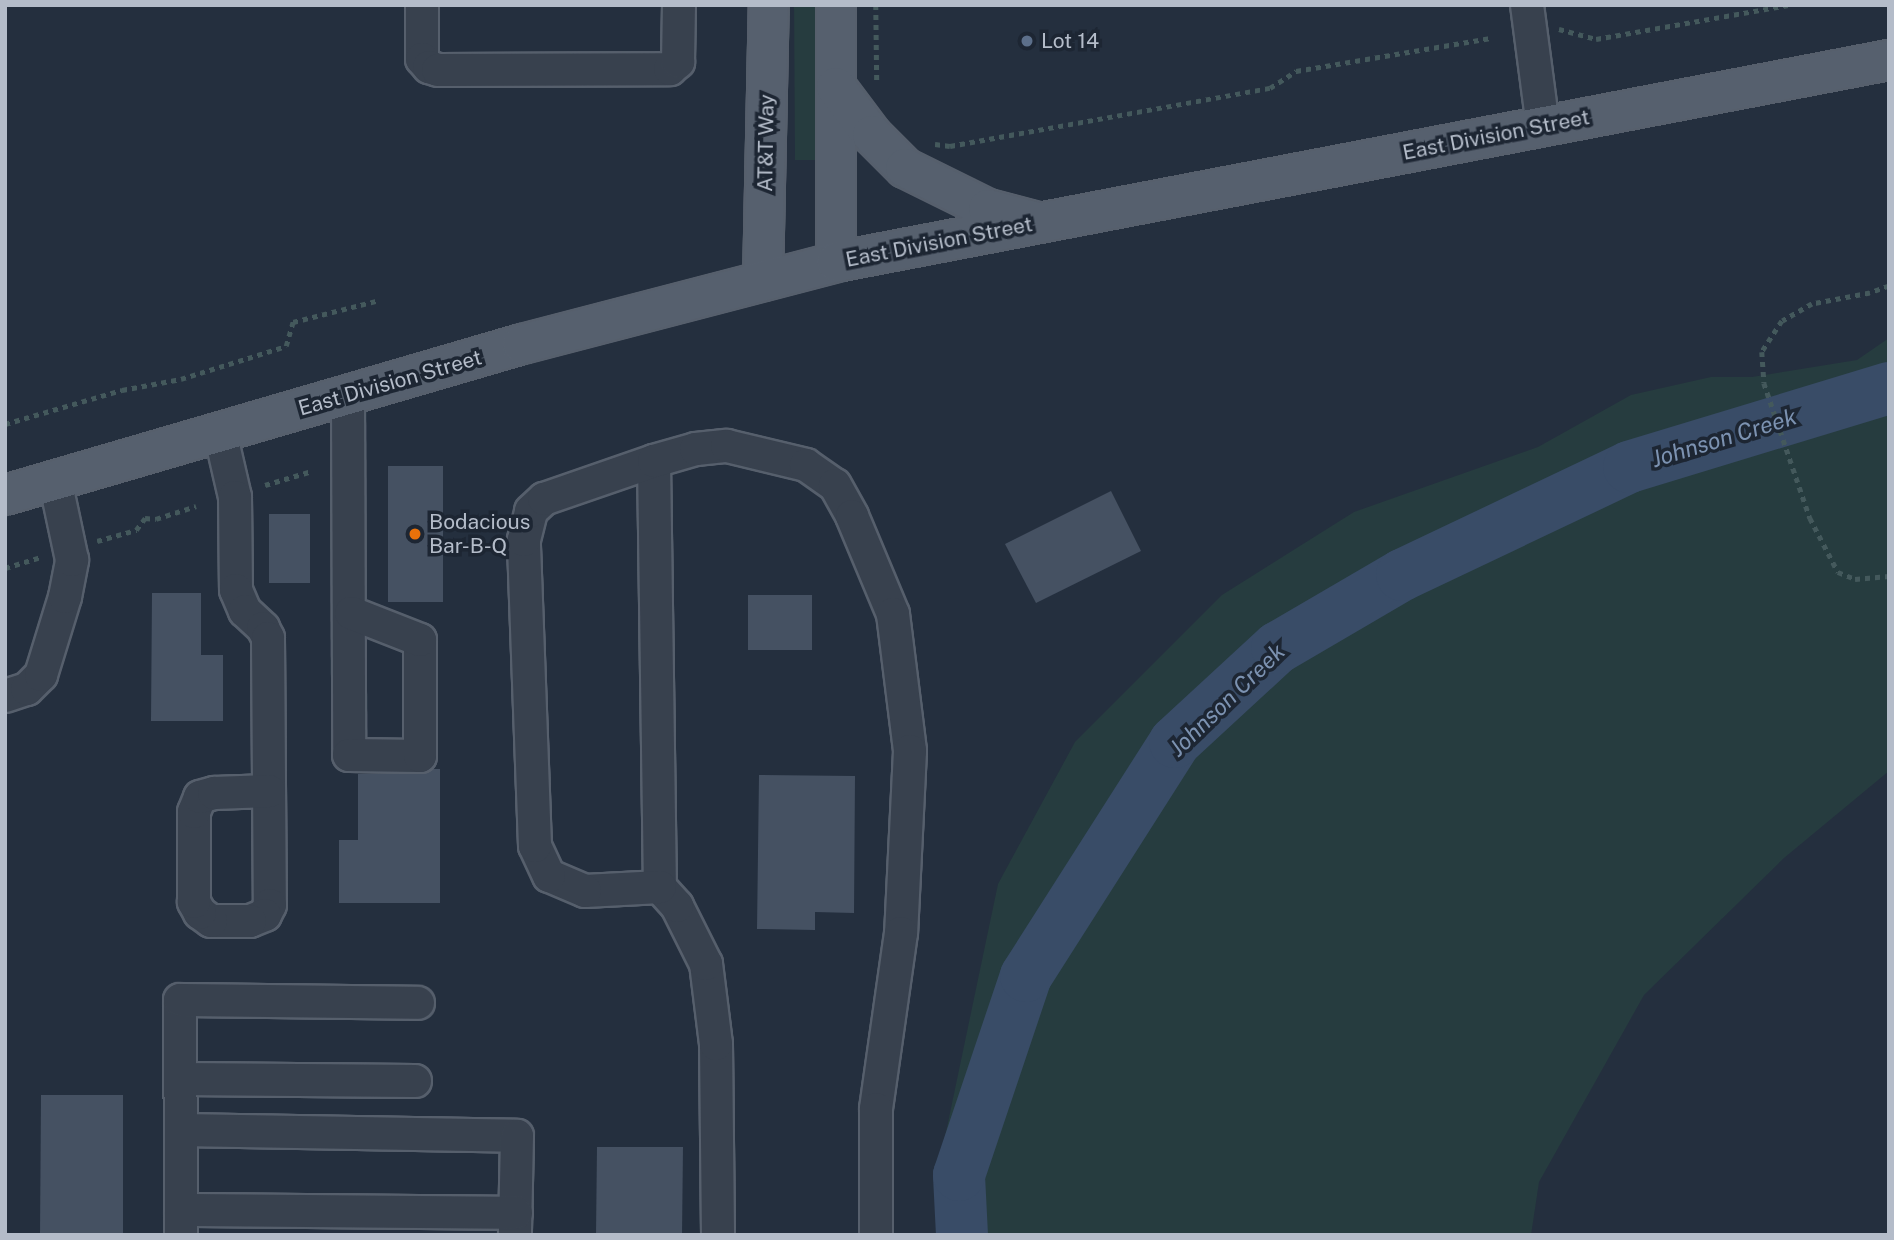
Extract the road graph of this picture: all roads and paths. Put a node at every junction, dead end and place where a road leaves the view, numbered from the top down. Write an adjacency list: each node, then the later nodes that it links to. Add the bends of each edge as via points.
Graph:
1 (422, 5): 2 (lane, via 422,59 438,70 670,69 678,62)
2 (679, 5)
3 (769, 5): 17 (main road, AT&T Way)
4 (836, 5): 11 (main road)
5 (876, 5): 12 (path)
6 (1527, 5): 13 (lane)
7 (1788, 5): 8 (path, via 1596,39)
8 (1551, 27)
9 (1492, 37): 14 (path, via 1296,71 1270,88 950,146)
10 (1889, 60): 13 (main road, East Division Street)
11 (836, 87): 15 (main road, via 872,135 905,168 988,209); 16 (main road)
12 (878, 92)
13 (1543, 126): 15 (main road, East Division Street)
14 (927, 142)
15 (1039, 223): 16 (main road, East Division Street)
16 (836, 262): 17 (main road, East Division Street)
17 (763, 281): 20 (main road, East Division Street)
18 (1889, 286): 32 (path, via 1812,304 1782,321 1762,352 1765,383 1810,518 1838,572 1855,579)
19 (376, 300): 21 (path, via 293,322 286,346 181,379 122,390)
20 (348, 395): 22 (main road, East Division Street); 33 (lane)
21 (5, 424)
22 (220, 432): 25 (main road, East Division Street); 35 (lane, via 235,496 236,590 244,611 268,638)
23 (654, 461): 36 (lane); 36 (lane, via 544,499 531,512 524,540 535,846 549,876 585,891); 44 (lane, via 727,446 806,465 835,485 893,614 910,751 901,933 876,1108)
24 (312, 471): 26 (path)
25 (55, 480): 27 (main road, East Division Street); 34 (lane, via 72,560 65,597 41,675 27,689)
26 (265, 485)
27 (5, 495)
28 (196, 506): 29 (path, via 145,518 136,530)
29 (86, 544)
30 (43, 557): 31 (path)
31 (5, 568)
32 (1889, 576)
33 (351, 613): 33 (lane, via 349,755 420,756 419,640)
34 (5, 696)
35 (269, 791)
36 (660, 887): 43 (lane, via 677,906 705,964 716,1044)
37 (418, 1003): 38 (lane, via 180,1000)
38 (181, 1079): 39 (lane); 40 (lane)
39 (415, 1081)
40 (181, 1130): 41 (lane); 42 (lane, via 517,1136)
41 (181, 1223): 42 (lane)
42 (516, 1224)
43 (718, 1235)
44 (876, 1235)

